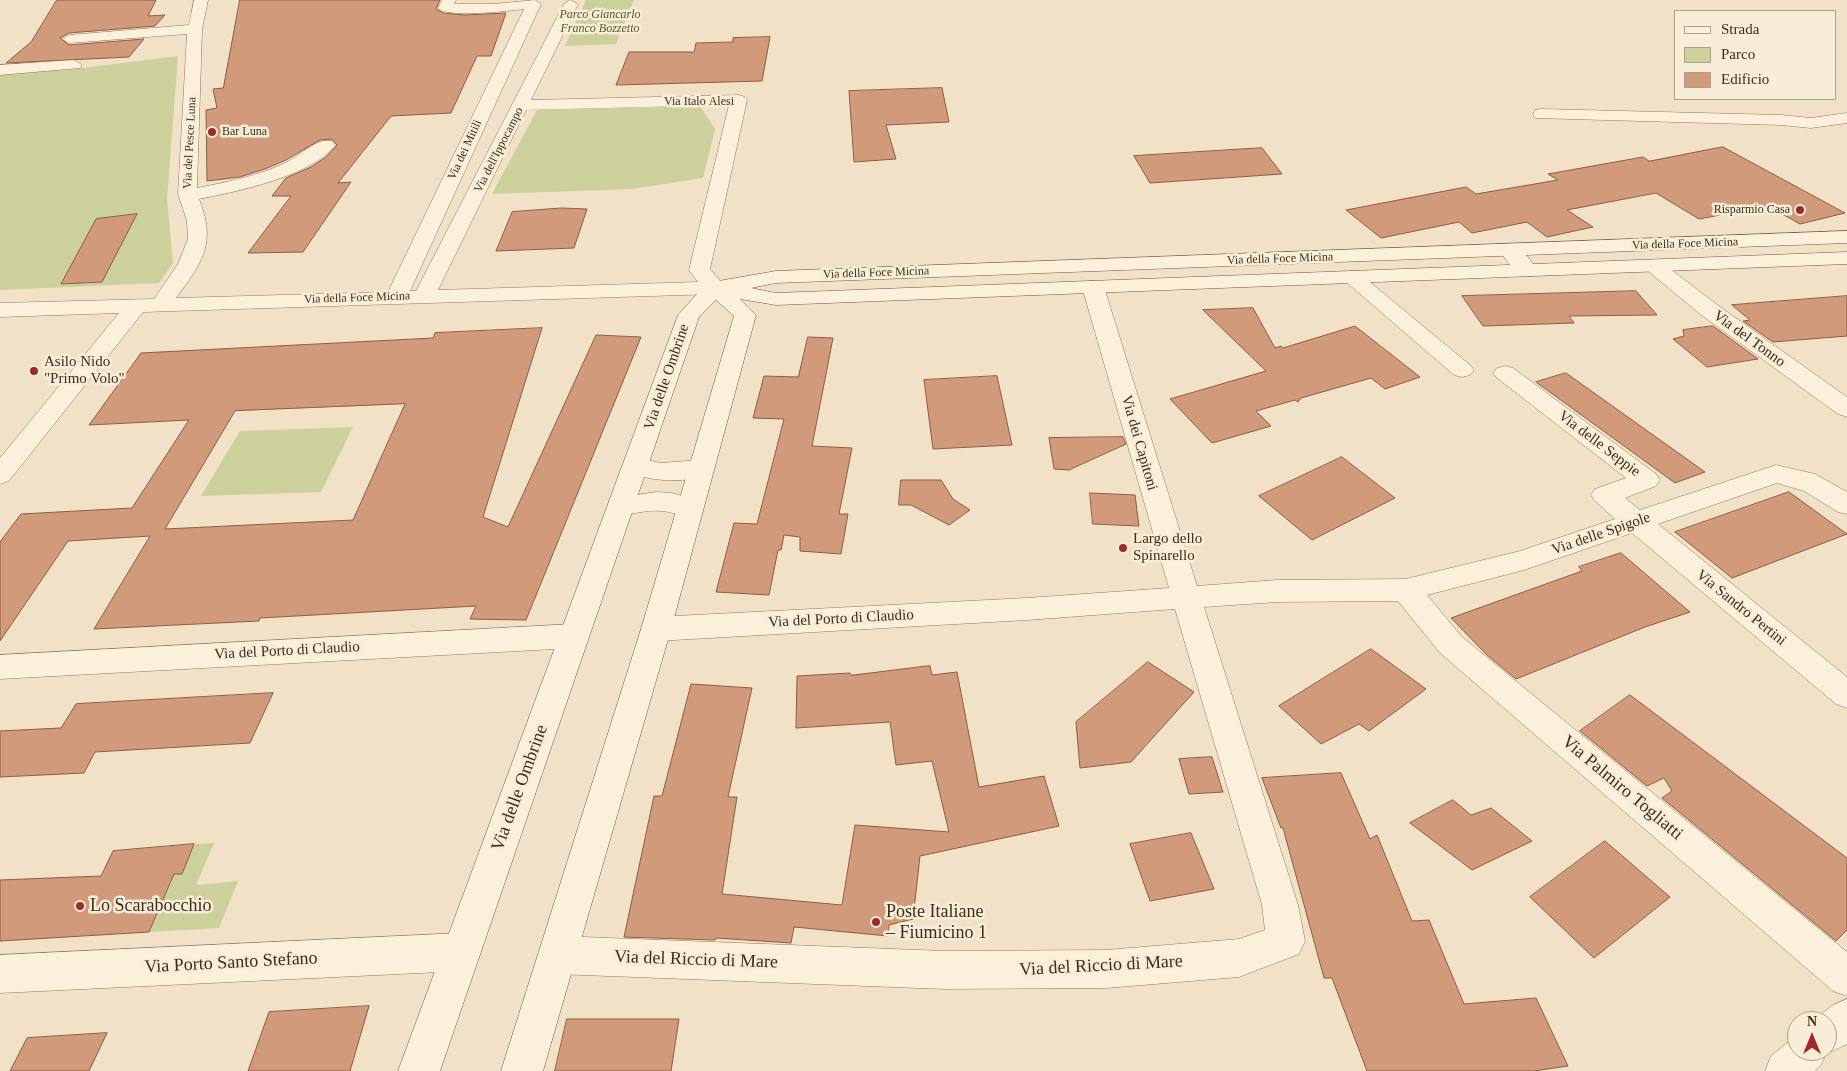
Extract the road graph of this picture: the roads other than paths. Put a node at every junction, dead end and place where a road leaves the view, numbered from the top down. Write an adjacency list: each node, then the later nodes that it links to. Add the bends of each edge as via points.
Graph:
1 (201, 0): 5 (street, Via del Pesce Luna)
2 (449, 0): 3 (street, via 445,8)
3 (533, 2): 4 (street, via 550,7); 25 (street, Via dei Mitili)
4 (576, 2): 9 (street, Via dell'Ippocampo)
5 (195, 29): 6 (street); 15 (street, Via del Pesce Luna)
6 (69, 39)
7 (74, 65): 8 (street)
8 (0, 70)
9 (522, 105): 23 (street, Via Italo Alesi, via 739,100 699,270); 24 (street, Via dell'Ippocampo)
10 (1541, 114): 12 (street)
11 (1847, 118): 12 (street)
12 (1811, 123): 13 (street)
13 (1838, 135)
14 (326, 145): 15 (street, via 312,156 272,176)
15 (188, 196): 26 (street, Via del Pesce Luna, via 196,218 198,241 187,266)
16 (1847, 237): 17 (street, Via della Foce Micina)
17 (1510, 251): 20 (street); 23 (street, Via della Foce Micina, via 776,277)
18 (1847, 258): 19 (street, Via della Foce Micina)
19 (1654, 266): 20 (street, Via della Foce Micina); 30 (street, Via del Tonno, via 1730,326)
20 (1528, 271): 21 (street, Via della Foce Micina)
21 (1352, 277): 22 (street, Via della Foce Micina); 28 (street)
22 (1093, 287): 23 (street, Via della Foce Micina, via 776,299); 39 (street, Via dei Capitoni)
23 (715, 288): 24 (street, Via della Foce Micina); 31 (street, Via delle Ombrine, via 689,315); 32 (street, via 745,315)
24 (425, 296): 25 (street, Via della Foce Micina)
25 (396, 297): 26 (street, Via della Foce Micina)
26 (149, 304): 27 (street, Via della Foce Micina); 33 (street, Via del Pesce Luna)
27 (0, 310)
28 (1462, 370)
29 (1505, 373): 37 (street, Via delle Seppie, via 1647,480 1604,495)
30 (1847, 409)
31 (636, 466): 32 (street, via 673,474); 35 (street, Via delle Ombrine)
32 (701, 469): 36 (street)
33 (0, 475)
34 (1847, 505): 37 (street, Via delle Spigole, via 1814,482 1776,474)
35 (621, 506): 36 (street, via 650,500 672,501); 41 (street, Via delle Ombrine)
36 (690, 508): 40 (street)
37 (1635, 522): 38 (street, Via delle Spigole, via 1524,560); 43 (street, Via Sandro Pertini)
38 (1406, 590): 39 (street, via 1277,591); 47 (street, Via Palmiro Togliatti, via 1451,645)
39 (1187, 599): 40 (street, Via del Porto di Claudio); 45 (street, Via del Riccio di Mare, via 1280,906 1286,941 1240,958 1106,969 945,970)
40 (656, 629): 45 (street)
41 (574, 636): 42 (street, Via del Porto di Claudio); 44 (street, Via delle Ombrine)
42 (0, 667)
43 (1847, 695)
44 (462, 952): 46 (street, Via Porto Santo Stefano); 49 (street, Via delle Ombrine)
45 (557, 955): 50 (street)
46 (0, 974)
47 (1847, 977)
48 (1796, 1061): 51 (street)
49 (419, 1071)
50 (522, 1071)
51 (1786, 1071)

